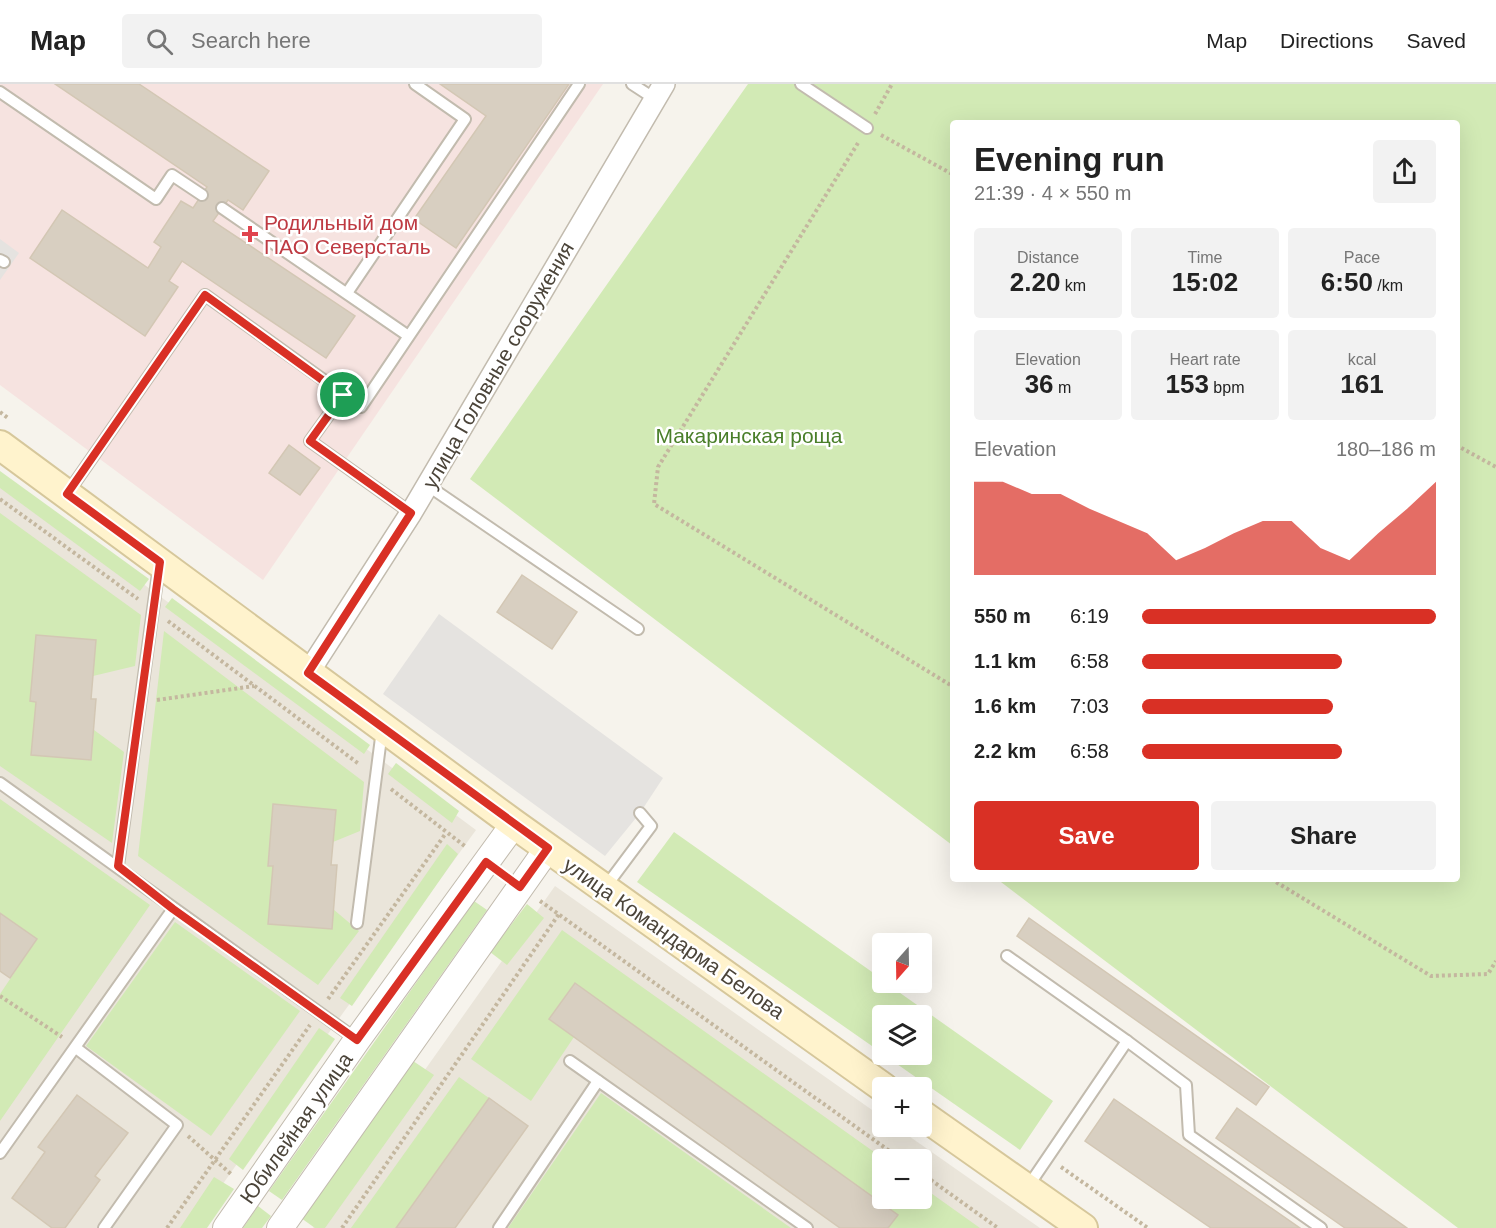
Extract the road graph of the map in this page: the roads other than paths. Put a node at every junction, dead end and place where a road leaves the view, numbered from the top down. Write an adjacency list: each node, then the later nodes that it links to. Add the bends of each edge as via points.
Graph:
1 (415, 84): 10 (lane, via 465,119)
2 (579, 84): 11 (lane)
3 (632, 84): 5 (lane)
4 (801, 84): 7 (lane)
5 (659, 91): 14 (street, улица Головные сооружения)
6 (0, 92): 8 (lane, via 156,199 172,175)
7 (867, 128)
8 (202, 195)
9 (222, 208): 10 (lane)
10 (347, 293): 11 (lane)
11 (408, 335): 12 (lane, via 361,407)
12 (343, 395): 15 (lane, via 205,295); 16 (lane, via 310,441)
13 (0, 445): 15 (main road, улица Командарма Белова)
14 (428, 485): 16 (street, улица Головные сооружения); 18 (lane)
15 (67, 494): 17 (main road, улица Командарма Белова)
16 (411, 513): 19 (street, улица Головные сооружения)
17 (160, 562): 19 (main road, улица Командарма Белова); 25 (lane)
18 (638, 629)
19 (308, 673): 20 (main road, улица Командарма Белова)
20 (383, 728): 23 (main road, улица Командарма Белова); 28 (lane)
21 (0, 783): 25 (lane)
22 (640, 813): 26 (lane, via 651,826)
23 (514, 824): 24 (main road, улица Командарма Белова); 30 (street, Юбилейная улица)
24 (548, 848): 26 (main road, улица Командарма Белова); 41 (street, Юбилейная улица)
25 (118, 866): 27 (lane)
26 (604, 889): 34 (main road, улица Командарма Белова)
27 (173, 909): 30 (lane); 32 (lane)
28 (357, 923)
29 (1007, 956): 31 (lane)
30 (357, 1040): 40 (street, Юбилейная улица)
31 (1127, 1041): 38 (lane); 45 (lane, via 1186,1084 1189,1135)
32 (76, 1048): 37 (lane); 39 (lane, via 177,1125)
33 (570, 1061): 35 (lane)
34 (872, 1079)
35 (598, 1081): 42 (lane); 43 (lane)
36 (932, 1122): 38 (main road)
37 (0, 1153)
38 (1027, 1189): 44 (main road)
39 (104, 1228)
40 (226, 1228)
41 (280, 1228)
42 (499, 1228)
43 (807, 1228)
44 (1083, 1228)
45 (1321, 1228)

